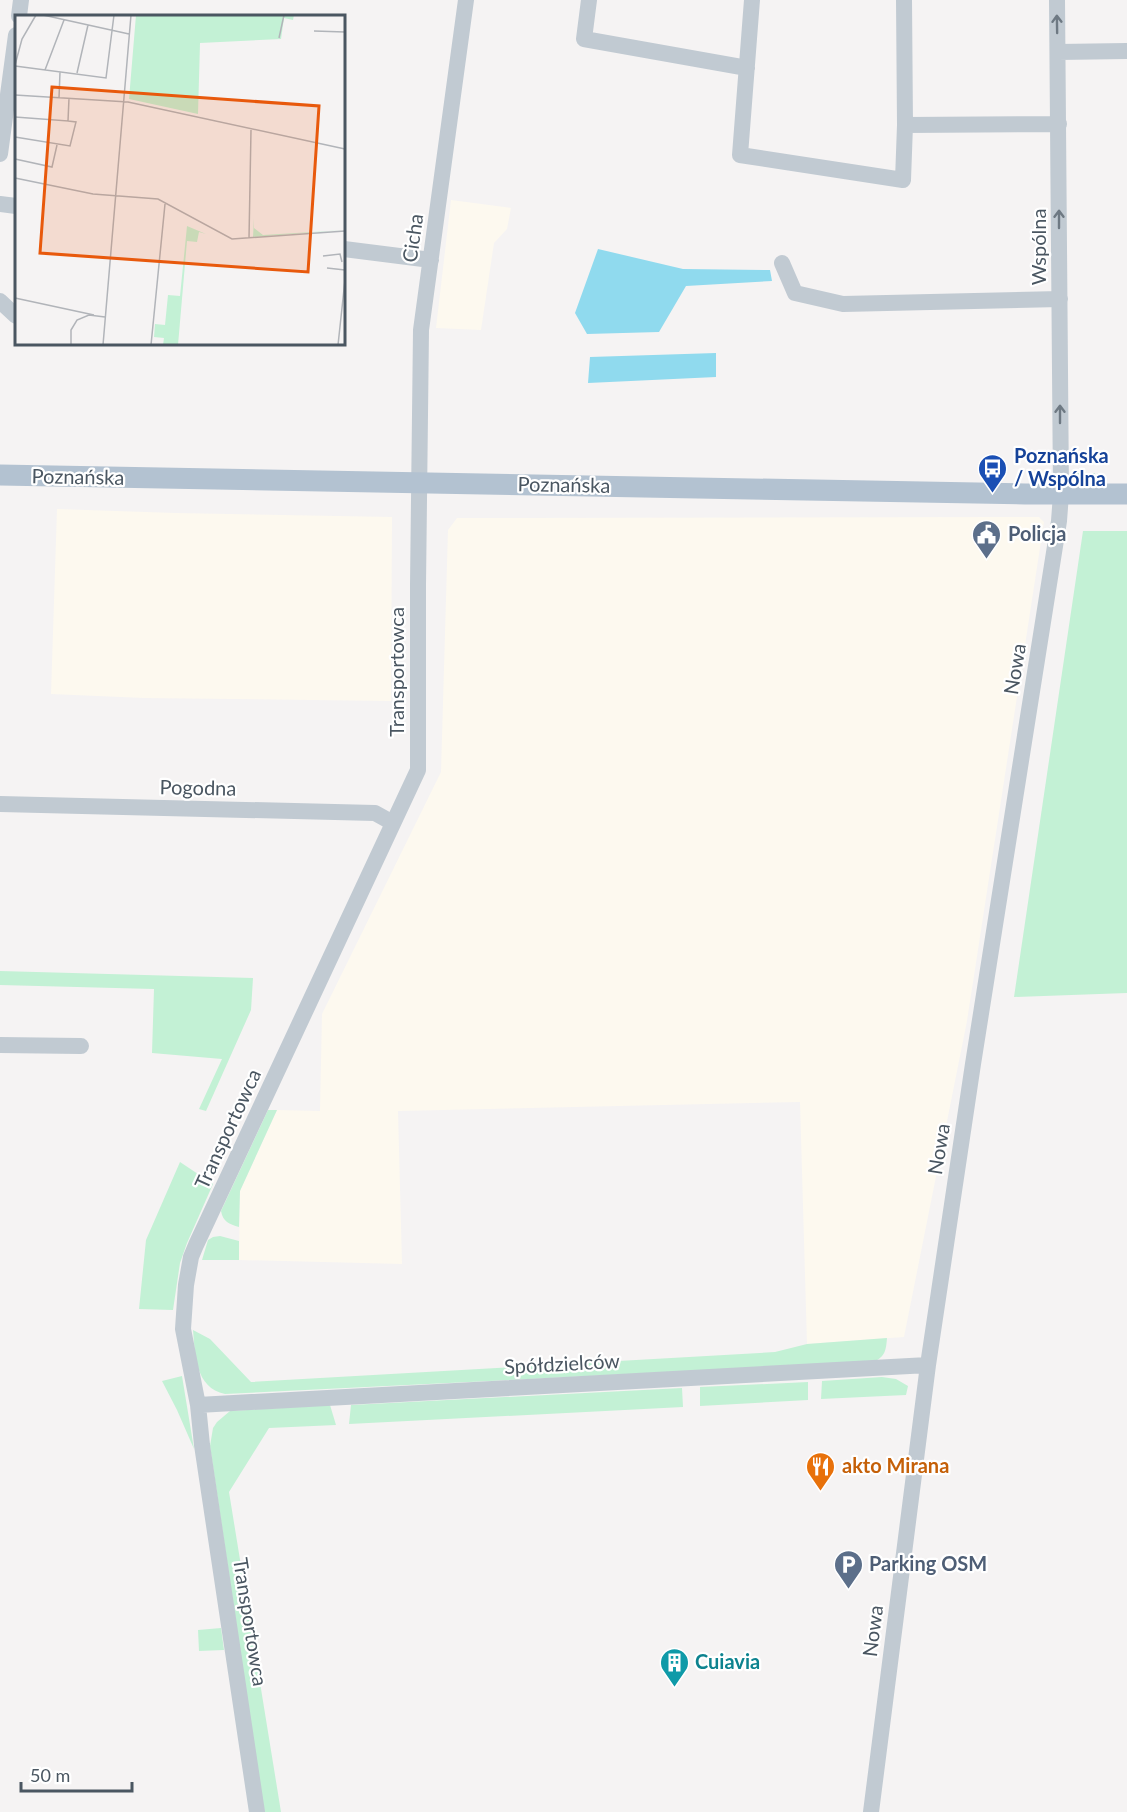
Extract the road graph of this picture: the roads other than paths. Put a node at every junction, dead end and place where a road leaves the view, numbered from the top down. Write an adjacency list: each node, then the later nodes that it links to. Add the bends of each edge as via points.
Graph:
1 (21, 0): 7 (street)
2 (466, 0): 18 (street, Cicha)
3 (589, 0): 11 (street, via 584,39)
4 (752, 0): 11 (street)
5 (904, 0): 13 (street)
6 (1057, 0): 10 (street, Wspólna, one-way to 6)
7 (19, 15)
8 (15, 42): 14 (street)
9 (1127, 51): 10 (street)
10 (1058, 52): 12 (street, Wspólna)
11 (747, 68): 13 (street, via 740,155 903,180)
12 (1059, 124): 13 (street); 20 (street, Wspólna, one-way to 12)
13 (905, 125)
14 (0, 154)
15 (0, 204): 16 (street)
16 (15, 206)
17 (345, 249): 18 (street)
18 (431, 260): 24 (street, Cicha, via 422,330)
19 (782, 263): 20 (street, via 795,293 843,304)
20 (1060, 299): 25 (street, Wspólna, one-way to 20)
21 (0, 301): 22 (street)
22 (15, 315)
23 (0, 475): 24 (main road, Poznańska)
24 (419, 483): 25 (main road, Poznańska); 28 (street, Transportowca, via 418,770)
25 (1061, 484): 26 (main road, Poznańska); 31 (street, Nowa, via 1057,533)
26 (1127, 494)
27 (0, 804): 28 (street, Pogodna, via 375,813)
28 (393, 823): 32 (street, Transportowca, via 191,1257 183,1329)
29 (0, 1044): 30 (street)
30 (81, 1046)
31 (928, 1365): 32 (street, Spółdzielców); 34 (street, Nowa)
32 (198, 1405): 33 (street, Transportowca)
33 (257, 1812)
34 (871, 1812)

